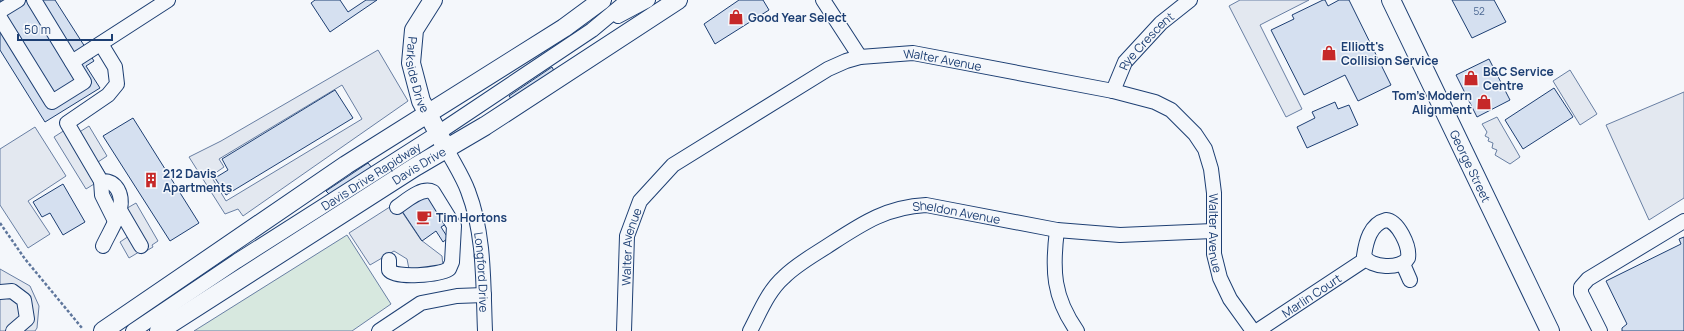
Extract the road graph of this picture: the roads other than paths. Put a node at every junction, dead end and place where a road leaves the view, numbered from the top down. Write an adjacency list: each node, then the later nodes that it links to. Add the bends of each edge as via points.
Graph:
1 (18, 0): 12 (street)
2 (34, 0): 17 (street)
3 (168, 0): 15 (street)
4 (433, 0): 19 (main road, Parkside Drive, via 414,30 411,63)
5 (602, 0): 19 (main road, via 564,28)
6 (628, 0): 14 (street)
7 (648, 0): 14 (street)
8 (678, 0): 20 (main road, Davis Drive, via 485,126)
9 (823, 0): 16 (street)
10 (1190, 0): 18 (street, Rye Crescent, via 1161,23 1125,62)
11 (1391, 0): 46 (main road, George Street)
12 (0, 11)
13 (0, 18): 17 (street, via 52,102 84,82)
14 (592, 30): 20 (street)
15 (101, 44): 17 (street); 22 (street, via 115,67 117,84 108,95 67,123 101,181 109,180 116,186 121,196)
16 (860, 57): 18 (street, Walter Avenue, via 912,53); 41 (street, Walter Avenue, via 828,69 673,165 640,201 627,236)
17 (72, 62)
18 (1113, 91): 25 (street, Walter Avenue, via 1155,102 1172,110 1195,134 1205,149 1211,169 1214,193)
19 (426, 114): 20 (main road, Parkside Drive); 36 (main road, via 269,216)
20 (442, 140): 33 (street, Longford Drive, via 468,190 474,208); 34 (main road, Davis Drive)
21 (397, 207): 29 (street, via 422,191 433,192 454,226 452,262 449,269 442,272 400,276 391,273)
22 (117, 215): 26 (street); 27 (street)
23 (1684, 221): 47 (street, via 1588,278 1581,287)
24 (1057, 230): 25 (street, Sheldon Avenue, via 1120,235); 42 (street, Sheldon Avenue, via 926,205 893,209 866,221 784,277 768,296); 43 (street, via 1053,265 1057,294)
25 (1213, 231): 44 (street, Walter Avenue, via 1214,254 1220,278 1230,298)
26 (103, 246)
27 (141, 246)
28 (1366, 259): 30 (street, via 1384,265); 30 (street, via 1364,256 1367,241 1374,227 1381,221 1390,220 1408,249 1408,258); 45 (street, Marlin Court)
29 (389, 260)
30 (1403, 264): 31 (street)
31 (1410, 280)
32 (0, 292): 35 (street, via 12,291 24,300 27,319)
33 (484, 295): 39 (street, via 457,296 422,303); 40 (street, Longford Drive)
34 (154, 325): 37 (street); 38 (street)
35 (13, 331)
36 (103, 331)
37 (125, 331)
38 (133, 331)
39 (379, 331)
40 (485, 331)
41 (624, 331)
42 (750, 331)
43 (1077, 331)
44 (1253, 331)
45 (1257, 331)
46 (1550, 331)
47 (1600, 331)

